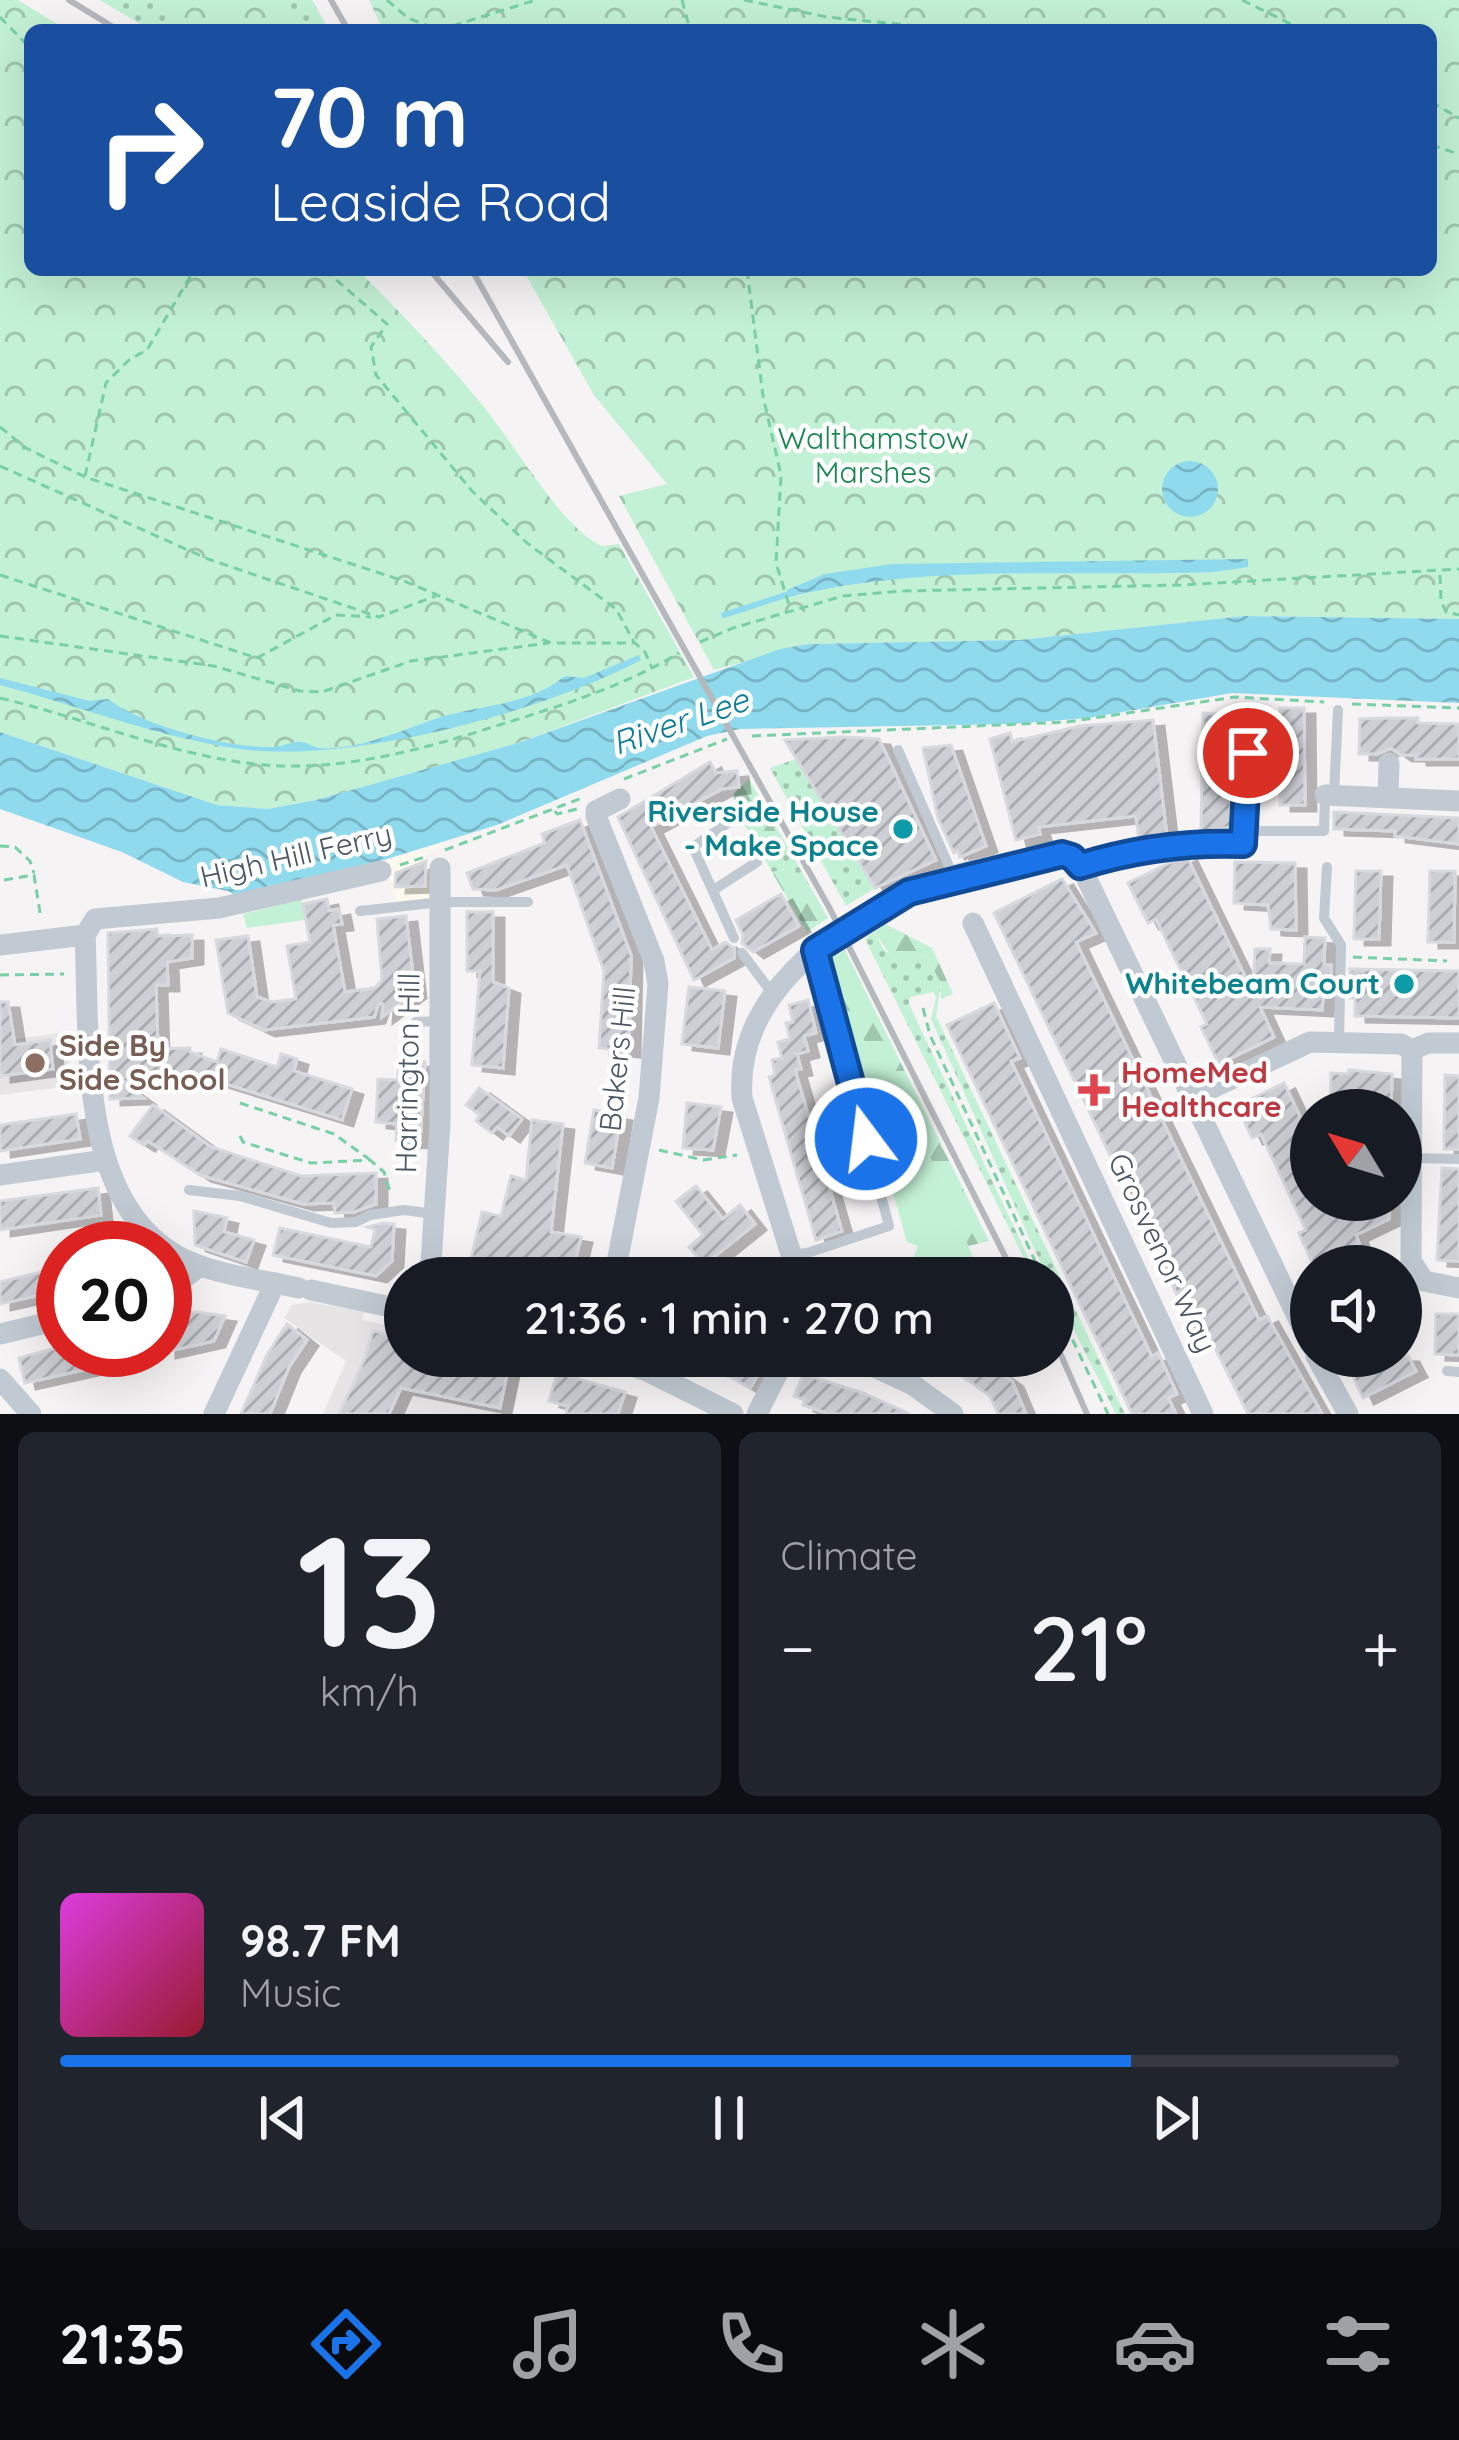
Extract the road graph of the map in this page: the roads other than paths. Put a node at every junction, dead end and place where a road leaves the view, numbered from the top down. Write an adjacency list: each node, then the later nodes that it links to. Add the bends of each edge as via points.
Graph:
1 (1338, 710): 5 (lane)
2 (898, 750): 16 (lane)
3 (1248, 753): 11 (lane, via 1243,844 1191,842)
4 (1389, 763): 6 (street)
5 (1330, 795): 6 (street); 10 (lane, via 1324,831)
6 (1388, 796): 8 (street)
7 (620, 799): 44 (street, Bakers Hill, via 596,811 658,984 649,1098)
8 (1459, 801)
9 (735, 818): 17 (lane, via 693,847)
10 (1259, 832)
11 (1071, 860): 16 (street); 34 (street)
12 (757, 862): 17 (lane)
13 (1327, 867): 30 (lane, via 1324,918 1341,945)
14 (440, 868): 18 (street, Harrington Hill)
15 (381, 871): 22 (street, High Hill Ferry, via 219,908 95,919)
16 (954, 878): 25 (street, via 909,892)
17 (715, 889): 23 (lane)
18 (441, 902): 19 (lane); 20 (lane); 28 (street, Harrington Hill)
19 (528, 902)
20 (361, 911)
21 (973, 922): 64 (street, Grosvenor Way)
22 (85, 935): 24 (street); 37 (street, via 92,1084)
23 (734, 938)
24 (0, 945)
25 (815, 950): 27 (street); 42 (lane, via 889,1226)
26 (742, 953): 27 (lane)
27 (772, 993): 42 (street, via 740,1074)
28 (440, 1021): 29 (lane); 40 (street, Harrington Hill)
29 (416, 1022)
30 (1339, 1040): 32 (street); 34 (street, via 1310,1042)
31 (1459, 1043): 32 (street)
32 (1412, 1050): 33 (street)
33 (1412, 1089)
34 (1193, 1097): 50 (street)
35 (1422, 1158): 36 (lane)
36 (1459, 1159)
37 (105, 1160): 38 (street); 46 (street, via 129,1215 149,1238)
38 (0, 1175)
39 (189, 1190): 40 (lane, via 331,1223 404,1210)
40 (435, 1214): 43 (street, Harrington Hill)
41 (1412, 1221): 49 (street, via 1412,1261 1424,1281)
42 (791, 1254): 45 (street)
43 (432, 1257)
44 (618, 1257)
45 (791, 1257)
46 (200, 1266): 47 (street); 48 (street)
47 (192, 1272)
48 (275, 1283): 51 (street); 60 (street)
49 (1459, 1288)
50 (1290, 1302)
51 (384, 1306)
52 (36, 1325): 53 (street)
53 (0, 1334)
54 (659, 1377): 61 (street)
55 (776, 1377): 62 (street)
56 (896, 1377): 63 (street)
57 (1328, 1377): 65 (street)
58 (0, 1379): 59 (street)
59 (28, 1413)
60 (214, 1414)
61 (734, 1414)
62 (758, 1414)
63 (953, 1414)
64 (1203, 1414)
65 (1348, 1414)

